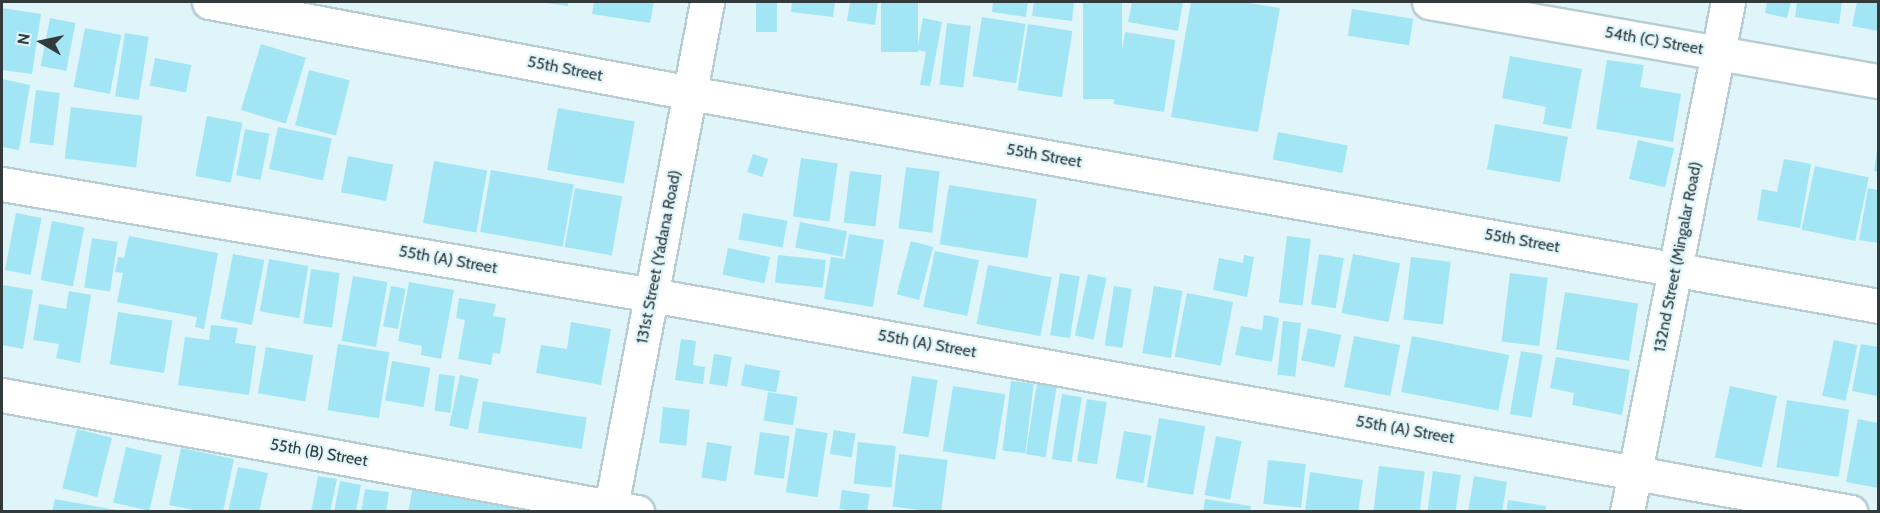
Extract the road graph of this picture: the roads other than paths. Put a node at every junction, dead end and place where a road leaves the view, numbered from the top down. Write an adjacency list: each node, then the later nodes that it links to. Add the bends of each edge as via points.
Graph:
1 (209, 2): 7 (street, 55th Street)
2 (707, 2): 7 (street, 131st Street (Yadana Road))
3 (1429, 2): 5 (street, 54th (C) Street)
4 (1728, 2): 5 (street, 132nd Street (Mingalar Road))
5 (1718, 52): 6 (street, 54th (C) Street); 9 (street, 132nd Street (Mingalar Road))
6 (1878, 81)
7 (690, 93): 9 (street, 55th Street); 10 (street, 131st Street (Yadana Road))
8 (2, 184): 10 (street, 55th (A) Street)
9 (1676, 268): 11 (street, 55th Street); 13 (street, 132nd Street (Mingalar Road))
10 (652, 295): 13 (street, 55th (A) Street); 14 (street, 131st Street (Yadana Road))
11 (1878, 306)
12 (2, 395): 14 (street, 55th (B) Street)
13 (1635, 471): 15 (street, 132nd Street (Mingalar Road)); 16 (street, 55th (A) Street)
14 (619, 510)
15 (1627, 512)
16 (1851, 512)

